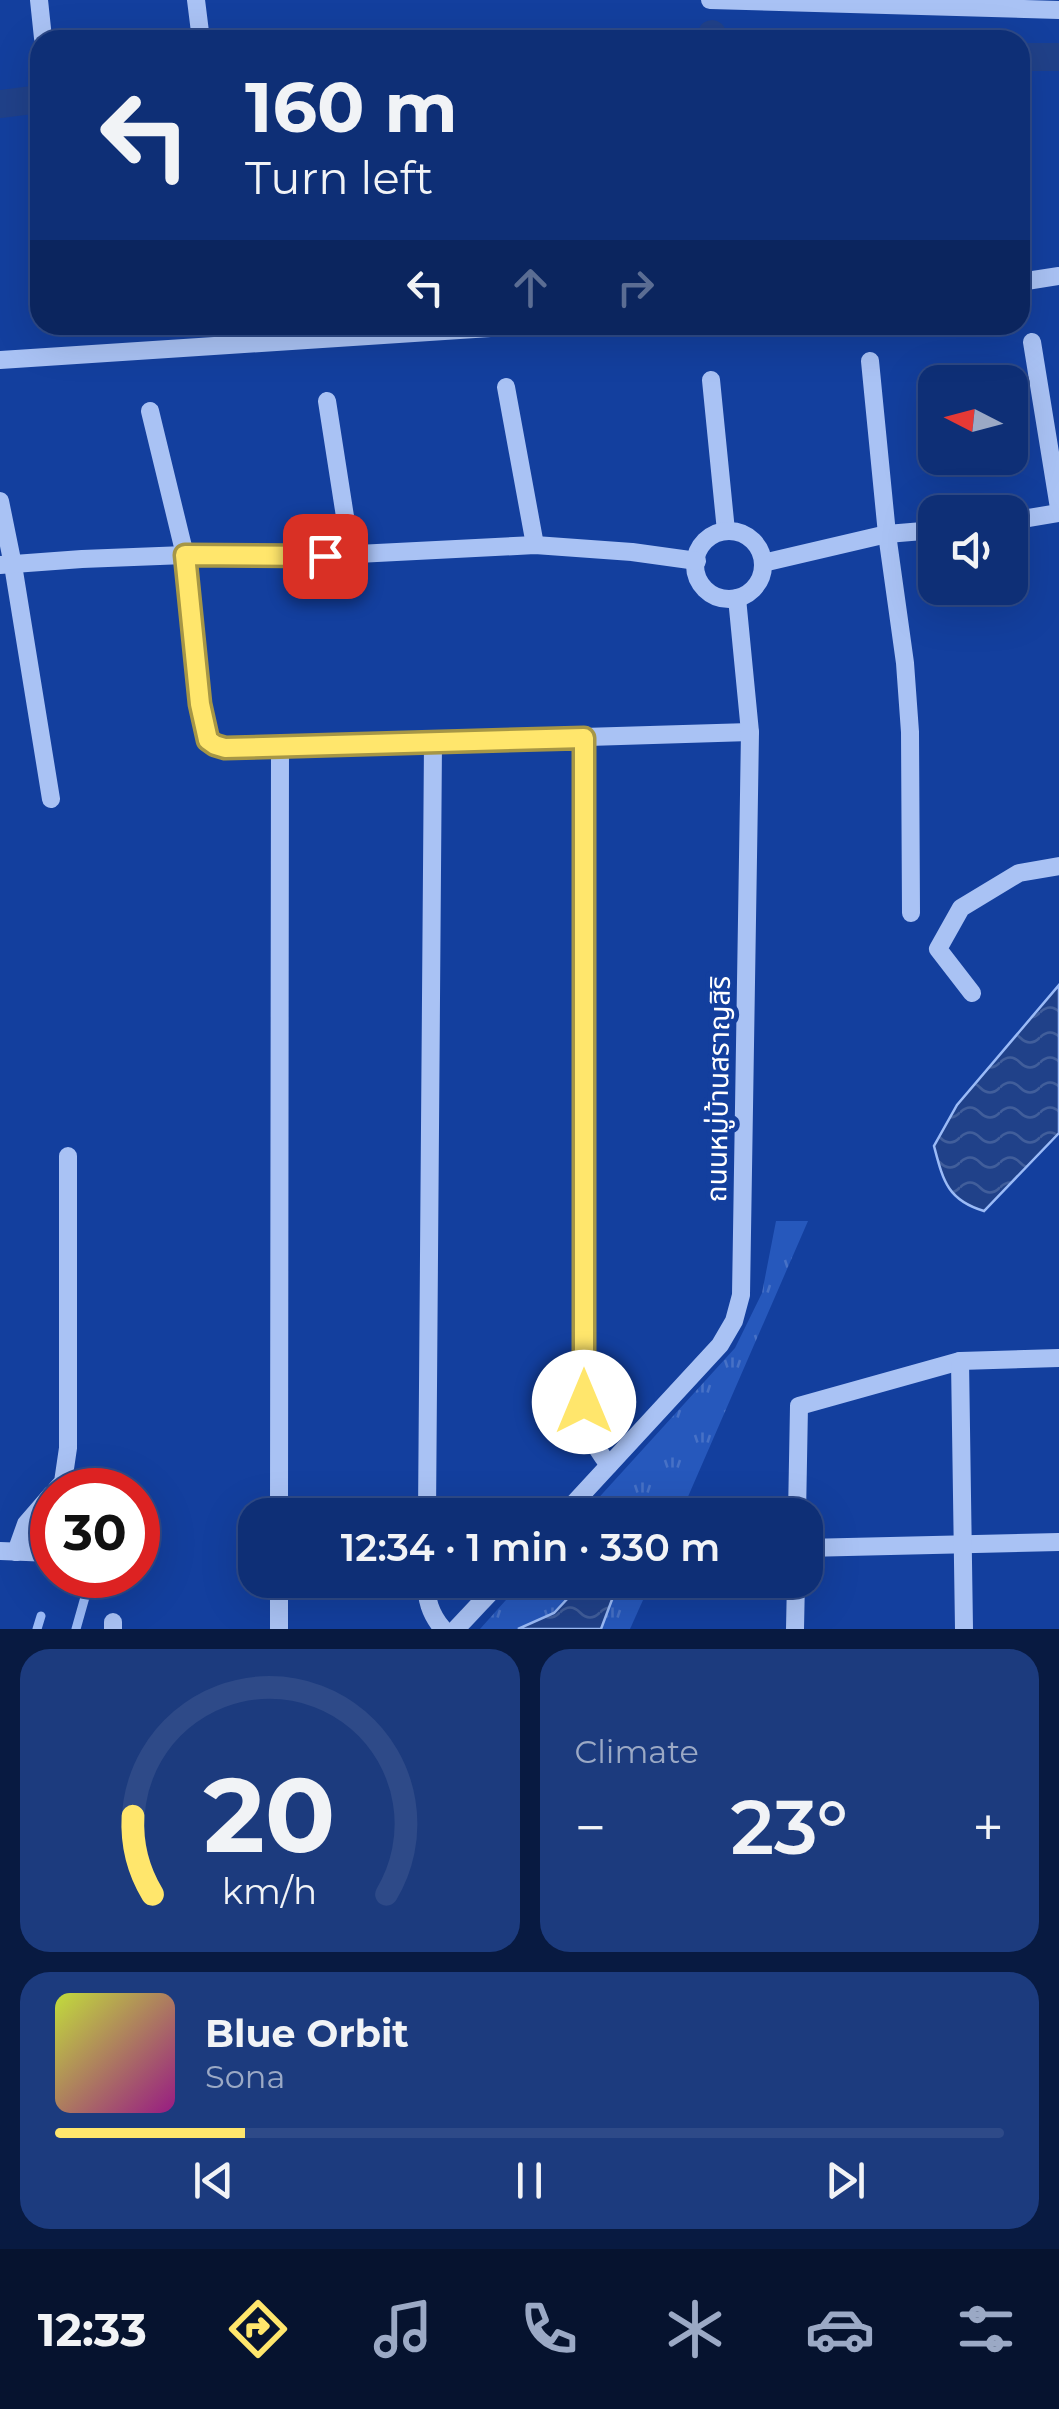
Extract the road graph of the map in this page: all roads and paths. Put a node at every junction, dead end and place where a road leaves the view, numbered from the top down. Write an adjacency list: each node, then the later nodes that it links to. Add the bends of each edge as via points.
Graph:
1 (39, 0): 7 (street)
2 (196, 0): 8 (street)
3 (710, 0): 4 (street)
4 (795, 2): 5 (street)
5 (961, 4): 6 (street)
6 (1059, 10)
7 (41, 30)
8 (199, 30)
9 (1059, 276): 10 (street)
10 (1030, 280)
11 (369, 335): 13 (street)
12 (1032, 342): 20 (street)
13 (0, 360)
14 (870, 361): 24 (street)
15 (711, 380): 22 (street)
16 (506, 387): 25 (street)
17 (327, 401): 27 (street)
18 (150, 411): 26 (street)
19 (0, 501): 30 (street)
20 (1059, 510): 21 (street)
21 (1028, 517)
22 (726, 531): 28 (street, via 704,542); 29 (street, via 752,539)
23 (918, 531): 24 (street)
24 (888, 534): 29 (street); 38 (street, via 910,732)
25 (535, 545): 27 (street); 28 (street)
26 (185, 555): 27 (street); 30 (street); 35 (street, via 208,740 225,748)
27 (351, 555)
28 (697, 562): 31 (street, via 704,588)
29 (763, 562): 31 (street, via 760,580)
30 (6, 565): 36 (street)
31 (737, 598): 32 (street, ถนนหมู่บ้านสราญสิริ)
32 (750, 732): 33 (street); 43 (street, ถนนหมู่บ้านสราญสิริ, via 742,1295 720,1345)
33 (584, 738): 34 (street); 43 (street, via 584,1402 587,1428)
34 (434, 742): 35 (street); 46 (street)
35 (280, 746): 45 (street)
36 (51, 799)
37 (1059, 866): 39 (street, via 1019,873 961,908 938,949)
38 (911, 913)
39 (972, 993)
40 (68, 1156): 44 (street)
41 (1059, 1358): 42 (street)
42 (960, 1361): 48 (street, via 800,1406); 51 (street)
43 (609, 1465): 47 (street, ถนนหมู่บ้านสราญสิริ)
44 (65, 1468)
45 (279, 1498)
46 (427, 1498)
47 (579, 1498)
48 (797, 1498)
49 (30, 1519): 53 (street)
50 (1059, 1542): 51 (street)
51 (962, 1544): 52 (street); 62 (street)
52 (823, 1548)
53 (8, 1551)
54 (279, 1598): 58 (street)
55 (426, 1598): 59 (street)
56 (485, 1598): 60 (street)
57 (795, 1598): 61 (street)
58 (279, 1629)
59 (443, 1629)
60 (456, 1629)
61 (794, 1629)
62 (964, 1629)

